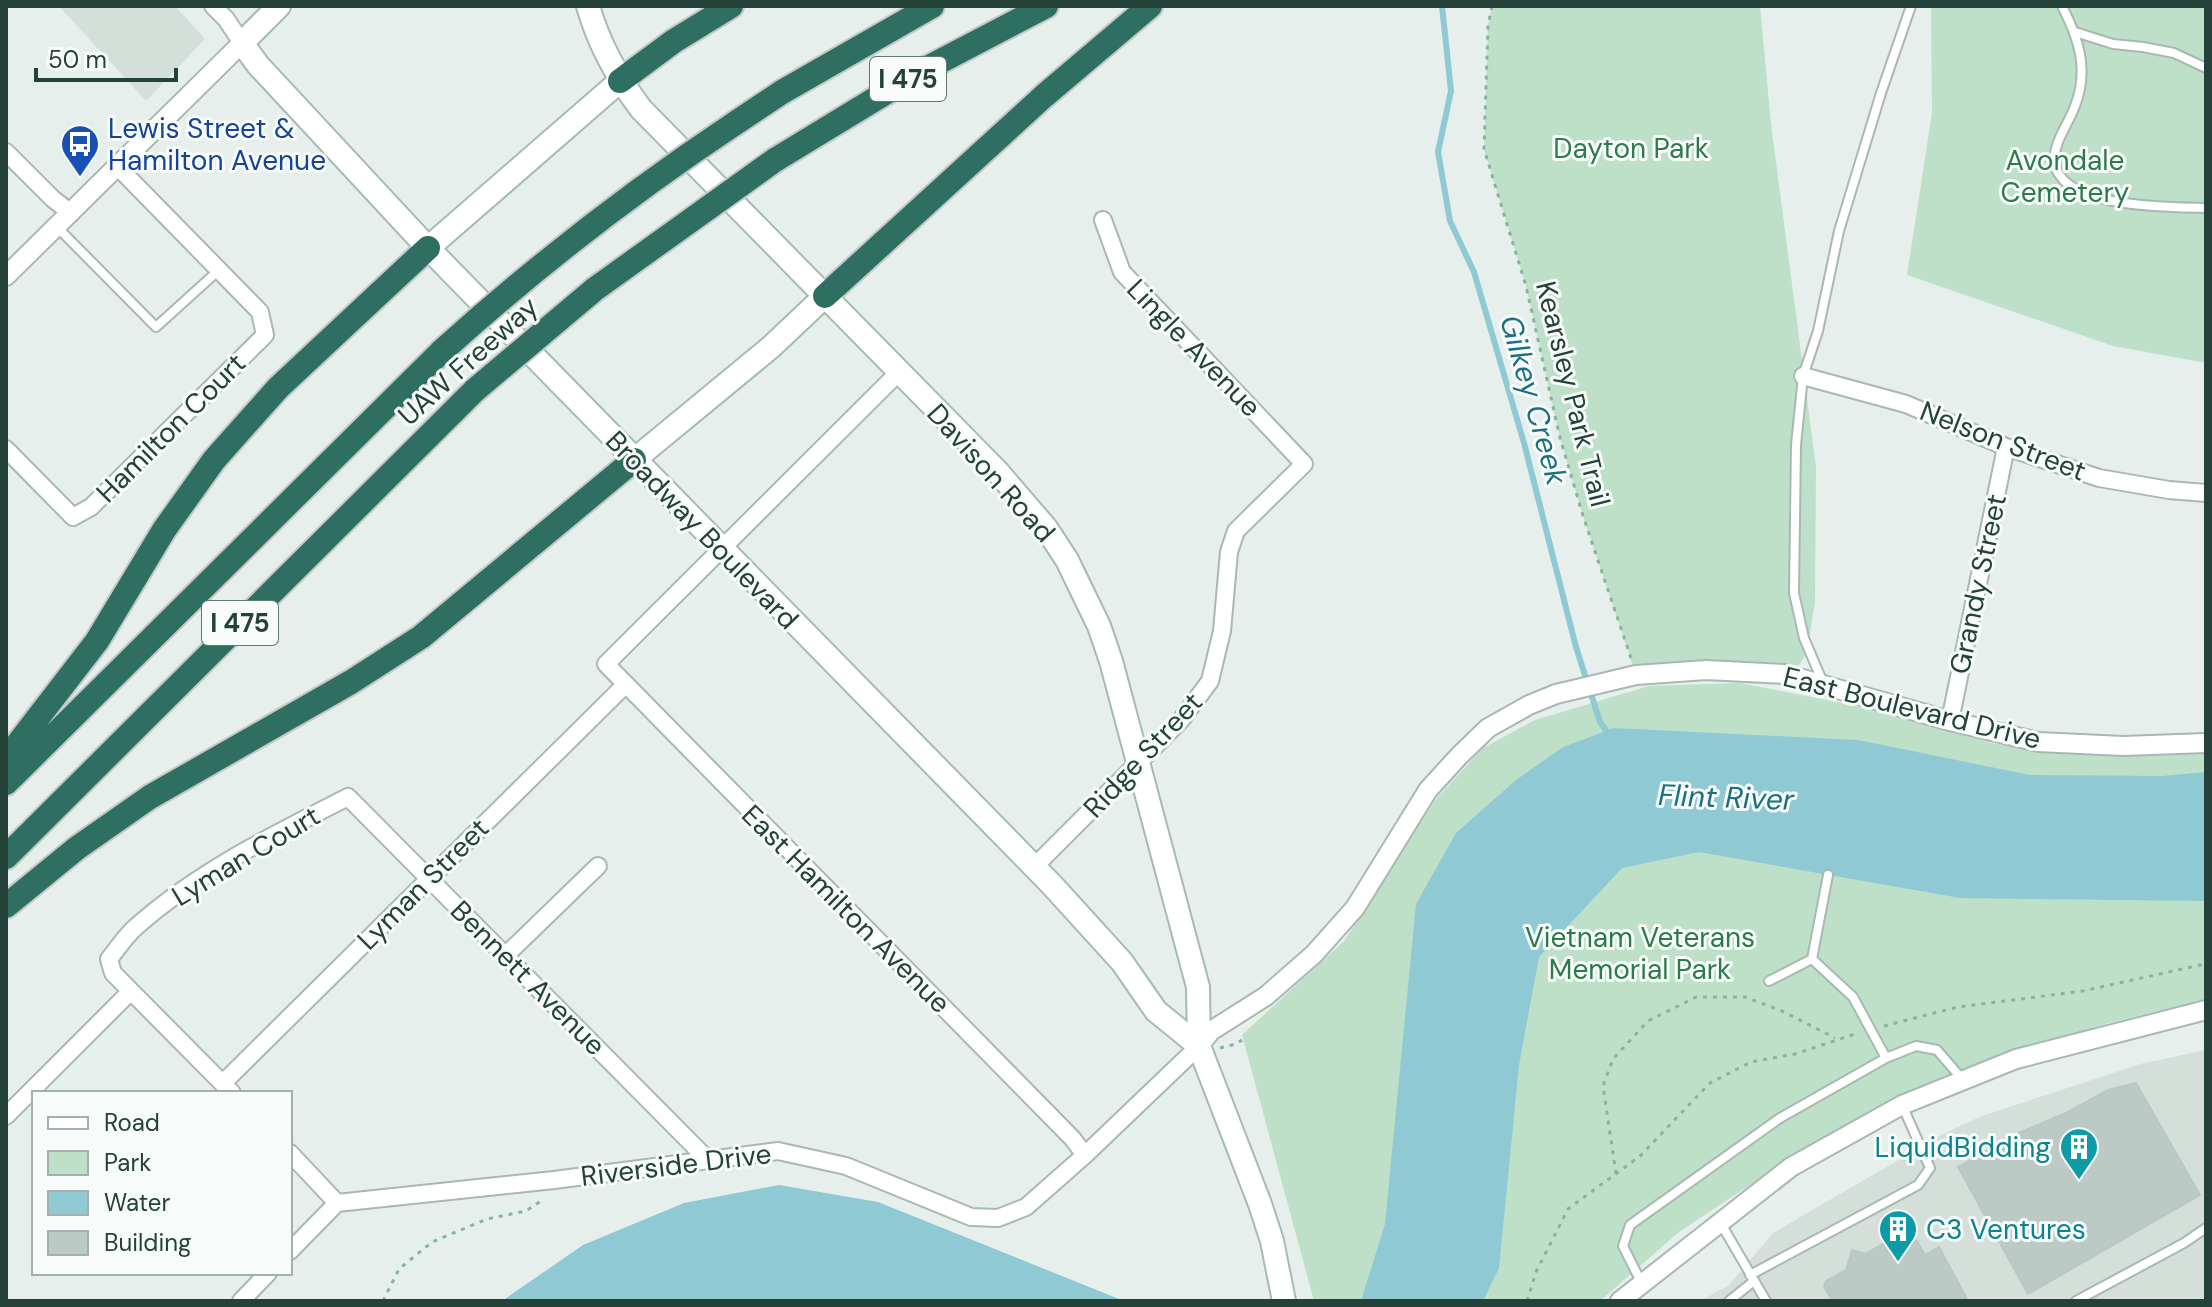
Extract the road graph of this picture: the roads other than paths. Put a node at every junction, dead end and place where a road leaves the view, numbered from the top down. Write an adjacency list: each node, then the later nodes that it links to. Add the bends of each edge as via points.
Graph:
1 (213, 6): 11 (street, Broadway Boulevard)
2 (279, 6): 11 (main road)
3 (731, 6): 13 (highway)
4 (932, 6): 38 (highway, UAW Freeway / I 475, bridge, via 737,122 515,287 442,351)
5 (1046, 6): 40 (highway, UAW Freeway / I 475, bridge, via 918,73 775,160 595,289 475,390)
6 (1150, 6): 23 (highway)
7 (1911, 6): 25 (lane, via 1839,231)
8 (2062, 6): 10 (lane)
9 (588, 13): 13 (main road, Davison Road)
10 (2075, 32): 12 (lane, via 2174,53); 16 (lane, via 2082,80 2057,146 2057,172 2067,183 2101,199)
11 (242, 43): 15 (street); 20 (main road, Broadway Boulevard)
12 (2206, 68)
13 (620, 81): 20 (main road); 23 (main road, Davison Road, via 641,109)
14 (6, 152): 17 (street)
15 (117, 166): 17 (street); 21 (street)
16 (2206, 208)
17 (71, 213): 19 (street)
18 (1103, 220): 29 (street, Lingle Avenue, via 1122,272)
19 (56, 227): 21 (lane, via 156,327); 22 (street)
20 (428, 248): 28 (main road, Broadway Boulevard); 36 (highway, via 278,388 214,460 97,641)
21 (220, 270): 27 (street, Hamilton Court, via 260,312 265,335 91,507 73,517)
22 (6, 276)
23 (825, 296): 24 (main road, Davison Road); 28 (main road)
24 (899, 372): 31 (street); 37 (main road, Davison Road, via 997,471 1067,560 1099,626)
25 (1803, 376): 26 (street, Nelson Street, via 1906,404); 33 (lane, via 1796,445 1794,593 1804,638)
26 (2006, 447): 30 (street, Nelson Street, via 2099,478); 34 (street, Grandy Street)
27 (6, 449)
28 (634, 460): 31 (main road, Broadway Boulevard); 45 (highway, via 421,637 150,797)
29 (1304, 464): 37 (street, Ridge Street, via 1236,531 1210,681)
30 (2206, 493)
31 (722, 551): 32 (street, East Hamilton Avenue, via 606,664); 42 (main road, Broadway Boulevard)
32 (625, 685): 44 (street, Lyman Street); 58 (street, East Hamilton Avenue)
33 (1825, 686): 34 (street, East Boulevard Drive); 51 (street, East Boulevard Drive, via 1785,674 1706,670 1636,675 1556,694 1488,728 1428,790 1355,908 1314,954 1266,996 1211,1031)
34 (1950, 721): 35 (street, East Boulevard Drive, via 2038,742)
35 (2206, 743)
36 (6, 759)
37 (1138, 766): 42 (street, Ridge Street); 51 (main road, Davison Road, via 1198,987)
38 (6, 783)
39 (348, 797): 44 (street, Bennett Avenue); 49 (street, Lyman Court, via 196,880 135,927 109,959 113,973)
40 (6, 857)
41 (598, 866): 46 (street)
42 (1034, 867): 51 (main road, Broadway Boulevard, via 1114,953 1156,1011)
43 (1828, 875): 47 (lane)
44 (428, 879): 46 (street, Bennett Avenue); 54 (street, Lyman Street)
45 (6, 906)
46 (506, 955): 59 (street, Bennett Avenue)
47 (1812, 959): 48 (lane); 52 (lane, via 1853,997)
48 (1769, 981)
49 (130, 992): 54 (street); 56 (street)
50 (2206, 1010): 53 (street, via 2016,1059)
51 (1199, 1046): 58 (street, Riverside Drive); 68 (main road, via 1268,1229)
52 (1886, 1058): 53 (lane, via 1916,1046 1937,1050); 66 (lane, via 1780,1118 1630,1225 1623,1246)
53 (1964, 1080): 55 (street)
54 (228, 1088)
55 (1902, 1105): 61 (street, via 1791,1167); 65 (lane, via 1930,1168 1918,1185)
56 (6, 1116)
57 (292, 1155): 60 (street)
58 (1085, 1155): 59 (street, Riverside Drive, via 1026,1207 998,1218 971,1217 846,1166 778,1151)
59 (707, 1159): 60 (street, Riverside Drive)
60 (337, 1203): 63 (street)
61 (1720, 1222): 65 (lane); 66 (street)
62 (2206, 1228): 72 (lane)
63 (292, 1249)
64 (266, 1275): 67 (street)
65 (1752, 1278): 70 (lane); 71 (lane)
66 (1641, 1282): 69 (street)
67 (241, 1301)
68 (1284, 1301)
69 (1620, 1301)
70 (1729, 1301)
71 (1766, 1301)
72 (2076, 1301)

